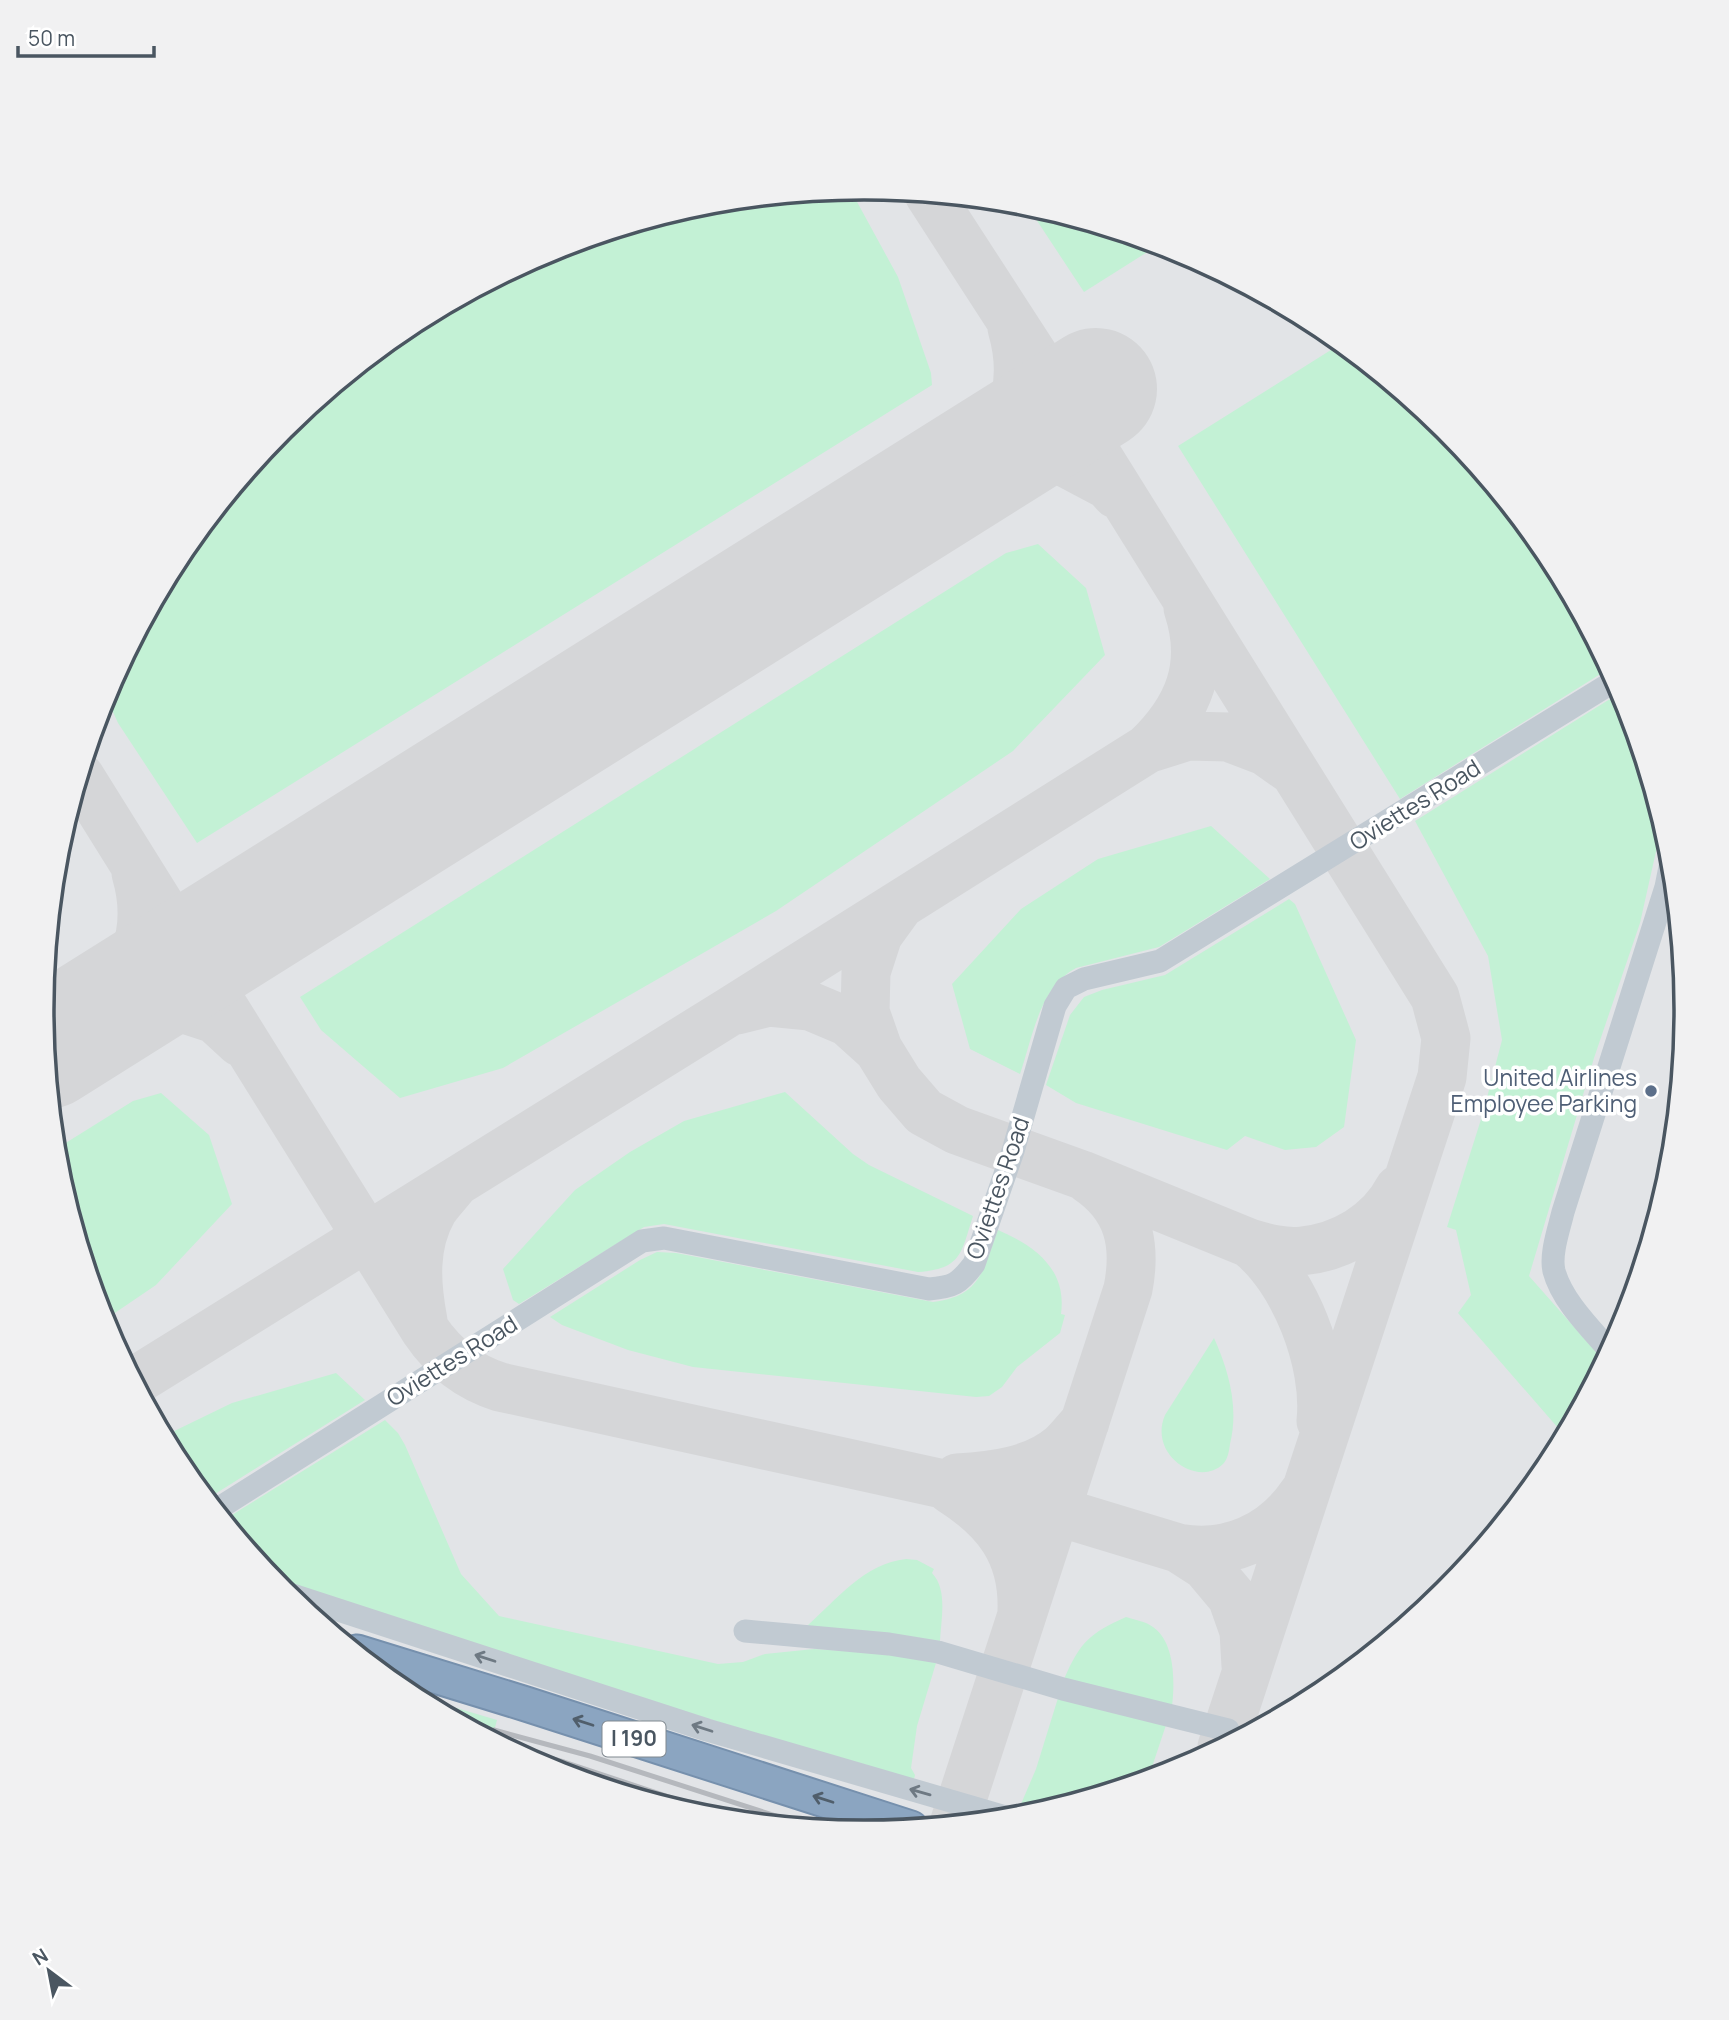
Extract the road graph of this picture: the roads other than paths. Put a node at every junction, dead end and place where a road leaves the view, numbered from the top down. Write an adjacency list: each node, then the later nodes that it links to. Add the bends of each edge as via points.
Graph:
1 (1607, 686): 4 (lane, Oviettes Road, via 1160,961 1084,979 1066,988 1055,1006 1013,1152 974,1264 962,1280 929,1289 664,1238 642,1241)
2 (1665, 887): 3 (lane, via 1555,1243 1554,1270 1572,1307)
3 (1603, 1343)
4 (224, 1505)
5 (311, 1601): 9 (lane, one-way to 5, via 707,1730)
6 (745, 1631): 8 (lane, via 938,1652)
7 (379, 1659): 10 (highway, I 190, one-way to 7)
8 (1228, 1730)
9 (984, 1811)
10 (885, 1820)

